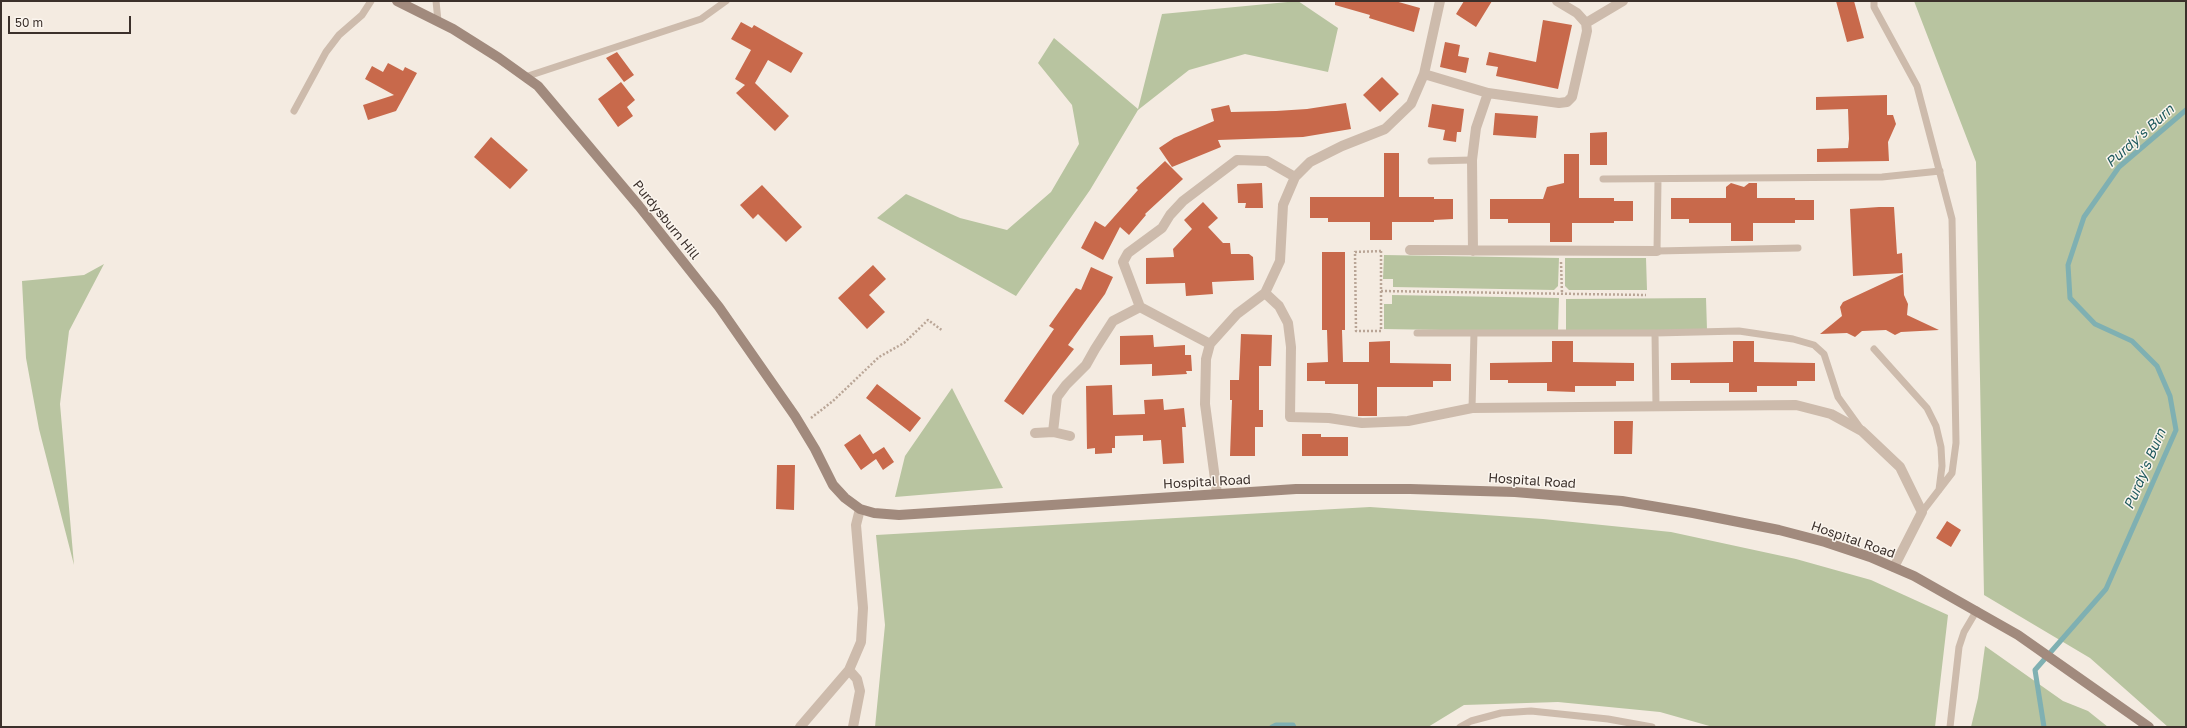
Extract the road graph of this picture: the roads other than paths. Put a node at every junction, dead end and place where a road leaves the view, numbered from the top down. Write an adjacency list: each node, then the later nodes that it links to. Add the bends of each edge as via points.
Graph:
1 (371, 1): 14 (lane, via 362,16 339,35 326,52)
2 (397, 1): 9 (main road, Purdysburn Hill)
3 (436, 1): 9 (lane)
4 (726, 1): 12 (lane, via 701,19)
5 (1440, 1): 11 (street)
6 (1557, 1): 10 (street, via 1577,13)
7 (1623, 1): 10 (street)
8 (1874, 1): 17 (lane, via 1874,6 1917,86)
9 (438, 21): 12 (main road, Purdysburn Hill)
10 (1586, 22): 13 (street, via 1587,31 1572,97 1567,102)
11 (1424, 74): 13 (street); 18 (street, via 1411,104 1385,129 1310,162)
12 (525, 77): 40 (main road, Purdysburn Hill, via 538,86 639,206 718,307 801,426 833,484 845,498)
13 (1488, 93): 15 (street, via 1476,128)
14 (294, 111)
15 (1472, 160): 16 (lane); 23 (street)
16 (1432, 161)
17 (1940, 172): 20 (lane, via 1882,177); 38 (lane, via 1952,219 1956,443 1952,473)
18 (1295, 177): 25 (street, via 1283,205 1280,261); 26 (street, via 1266,161 1237,160 1183,201 1162,228 1152,237 1136,245 1123,262)
19 (1603, 179): 20 (lane)
20 (1658, 180): 24 (lane)
21 (1798, 248): 24 (lane)
22 (1410, 250): 23 (street)
23 (1473, 251): 24 (street)
24 (1657, 251)
25 (1265, 293): 30 (street, via 1237,314); 33 (street, via 1279,306 1288,323 1292,347 1290,417 1329,418 1362,423 1390,422)
26 (1140, 307): 30 (street); 36 (street, via 1113,321 1086,365 1056,397)
27 (1417, 333): 28 (lane)
28 (1474, 333): 29 (lane); 33 (lane)
29 (1655, 334): 32 (lane); 34 (lane, via 1739,331 1793,339 1814,345 1824,354 1838,397)
30 (1210, 344): 39 (street, via 1206,358 1205,404)
31 (1874, 349): 38 (lane, via 1927,408 1936,426 1942,466)
32 (1656, 407): 33 (street); 34 (street, via 1796,405 1831,414)
33 (1472, 408)
34 (1862, 431): 41 (street, via 1900,467)
35 (1035, 432): 36 (street)
36 (1053, 432): 37 (street)
37 (1070, 436)
38 (1939, 490): 41 (lane)
39 (1217, 494): 40 (main road, Hospital Road, via 899,515); 42 (main road, Hospital Road, via 1296,490 1418,489 1515,492 1622,502 1779,530 1825,542)
40 (860, 509): 44 (street, via 856,525 863,608 862,635)
41 (1922, 512): 42 (street)
42 (1894, 568): 43 (main road, Hospital Road)
43 (1977, 610): 49 (lane, via 1964,632 1960,646); 50 (main road, Hospital Road, via 2088,682)
44 (849, 670): 45 (street); 46 (street, via 857,678 860,691)
45 (800, 727)
46 (854, 727)
47 (1460, 727): 48 (lane, via 1471,721 1501,713 1531,711 1608,719)
48 (1652, 727)
49 (1950, 727)
50 (2149, 727)

